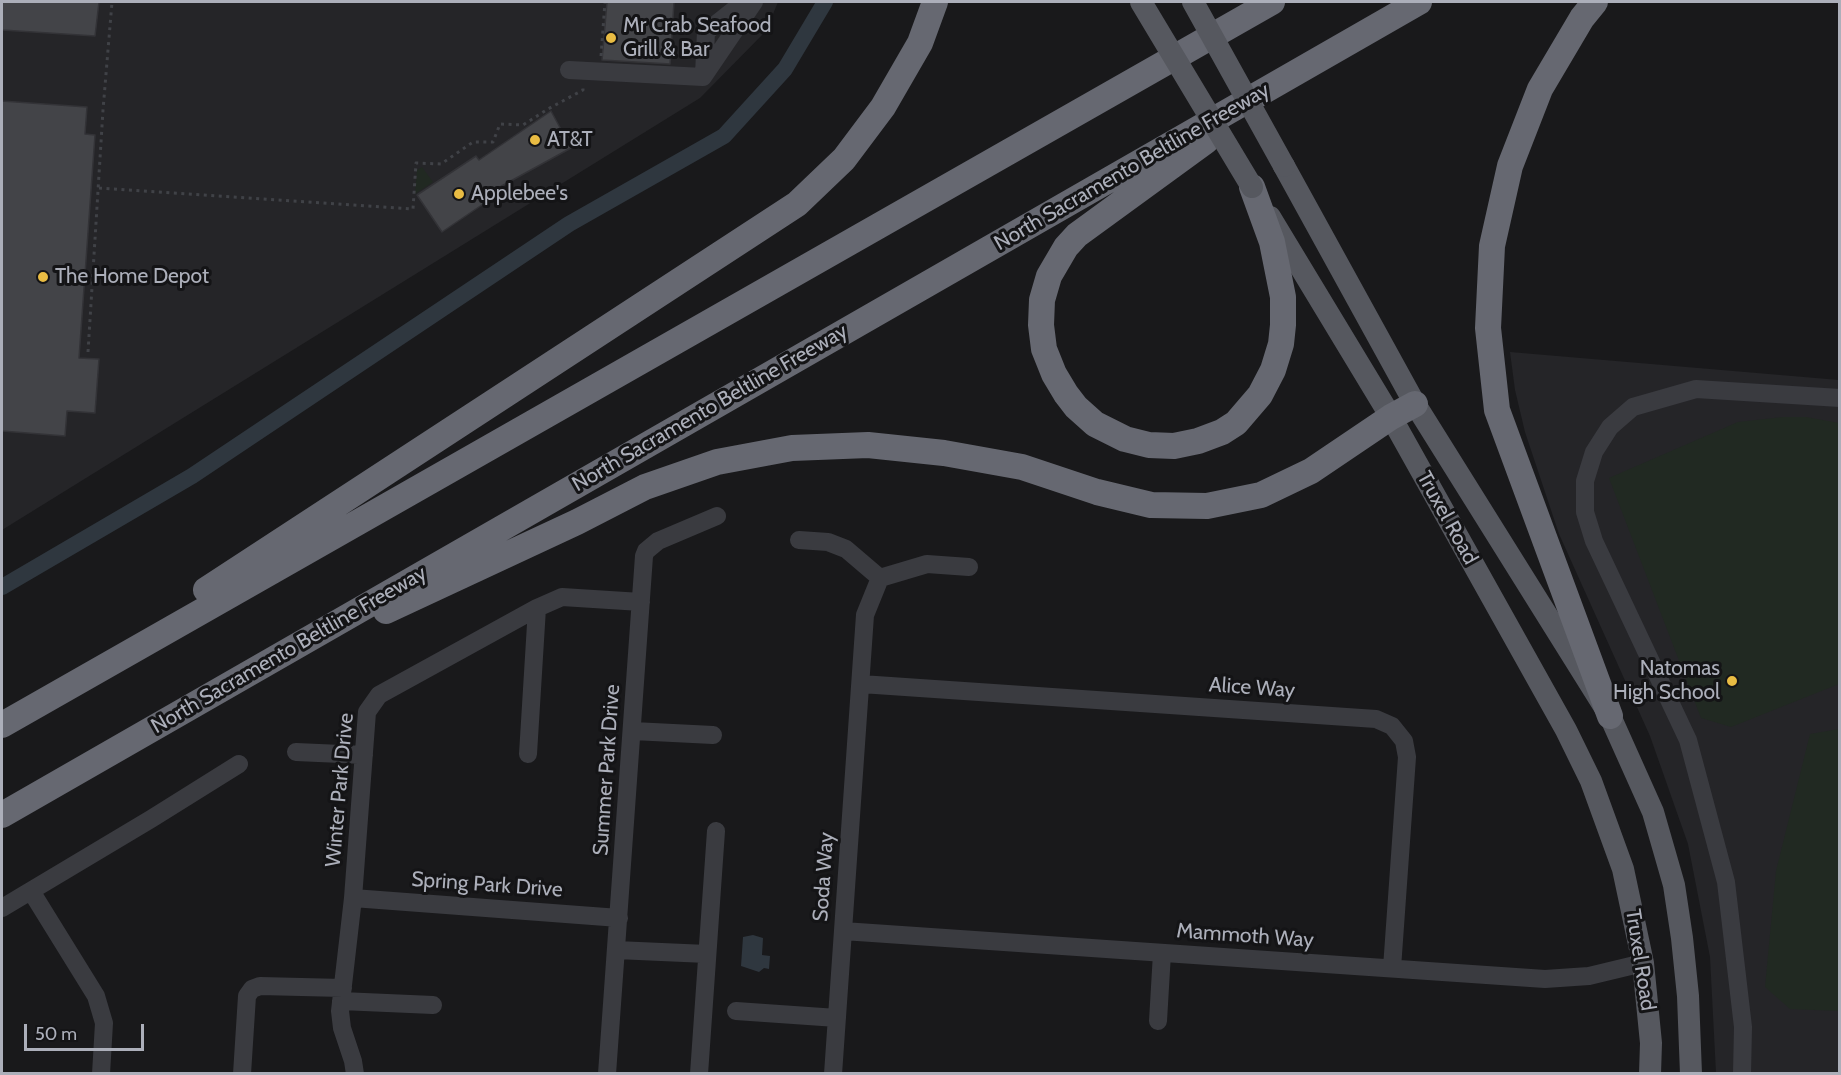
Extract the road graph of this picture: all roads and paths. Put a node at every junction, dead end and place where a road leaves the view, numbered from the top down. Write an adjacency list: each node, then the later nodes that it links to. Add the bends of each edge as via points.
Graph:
1 (112, 2): 17 (path)
2 (605, 2): 14 (path, via 601,59 586,58)
3 (744, 2): 15 (street, via 706,32)
4 (754, 2): 15 (street)
5 (935, 2): 31 (highway, via 920,43 883,107 844,159 797,204)
6 (1141, 2): 16 (main road, Truxel Road, bridge)
7 (1193, 2): 20 (main road, Truxel Road, bridge)
8 (1244, 2): 12 (highway)
9 (1272, 2): 12 (highway)
10 (1419, 2): 13 (highway, North Sacramento Beltline Freeway)
11 (1595, 2): 30 (highway, via 1540,89 1510,166 1492,246 1488,328 1497,410)
12 (1193, 47): 31 (highway)
13 (1308, 66): 16 (highway, via 1077,235 1057,261 1042,300 1044,350 1066,394 1095,424 1125,439 1149,445 1182,444 1222,432 1236,423 1260,394 1281,344 1283,297 1272,242); 29 (highway, North Sacramento Beltline Freeway)
14 (577, 71): 15 (street); 17 (path, via 583,90 523,125 500,124 493,142 473,142 441,164 416,163 413,209)
15 (704, 77)
16 (1252, 187): 21 (main road, Truxel Road)
17 (99, 188): 18 (path)
18 (88, 352)
19 (1839, 398): 65 (street, via 1696,389 1633,407 1610,427 1594,452 1586,482 1586,512 1594,541 1688,740 1723,871 1743,1027)
20 (1415, 404): 21 (highway); 30 (main road, Truxel Road)
21 (1391, 417): 29 (highway, via 1311,471 1261,495 1207,506 1151,505 1022,468 944,453 868,445 792,448 717,462 645,487); 48 (main road, Truxel Road, via 1591,781 1623,869)
22 (717, 516): 26 (street, Summer Park Drive, via 658,541 646,551)
23 (799, 540): 25 (street, via 828,542 846,549)
24 (969, 567): 25 (street, via 927,564)
25 (880, 578): 28 (street, Soda Way, via 866,615)
26 (641, 602): 27 (street, via 562,597); 32 (street, Summer Park Drive)
27 (537, 608): 35 (street); 36 (street, Winter Park Drive, via 373,701 367,712)
28 (861, 684): 44 (street, Soda Way); 49 (street, Alice Way, via 1376,719 1392,726 1404,741 1407,757)
29 (225, 686): 38 (highway, North Sacramento Beltline Freeway)
30 (1611, 716): 55 (main road, Truxel Road, via 1653,812 1674,885)
31 (2, 724)
32 (633, 731): 33 (street); 43 (street, Summer Park Drive)
33 (713, 735)
34 (296, 752): 36 (street)
35 (528, 754)
36 (364, 755): 41 (street, Winter Park Drive)
37 (239, 764): 40 (street)
38 (2, 815)
39 (716, 831): 47 (street)
40 (31, 891): 42 (street); 56 (street, via 96,996 104,1023)
41 (353, 898): 43 (street, Spring Park Drive); 50 (street, Winter Park Drive)
42 (2, 908)
43 (619, 918): 45 (street, Summer Park Drive)
44 (843, 931): 46 (street, Mammoth Way); 53 (street, Soda Way)
45 (616, 950): 47 (street); 59 (street, Summer Park Drive)
46 (1161, 953): 49 (street, Mammoth Way); 54 (street)
47 (707, 954): 60 (street)
48 (1643, 963): 49 (street, Mammoth Way, via 1589,976 1545,979); 62 (main road, Truxel Road)
49 (1392, 968)
50 (342, 994): 51 (street); 57 (street, via 260,986 252,989 247,996); 58 (street, Winter Park Drive, via 342,1028)
51 (433, 1005)
52 (736, 1011): 53 (street)
53 (837, 1018): 61 (street, Soda Way)
54 (1158, 1021)
55 (1690, 1029): 63 (main road); 64 (main road, Truxel Road)
56 (101, 1074)
57 (242, 1074)
58 (355, 1074)
59 (607, 1074)
60 (699, 1074)
61 (833, 1074)
62 (1650, 1074)
63 (1678, 1074)
64 (1691, 1074)
65 (1742, 1074)

